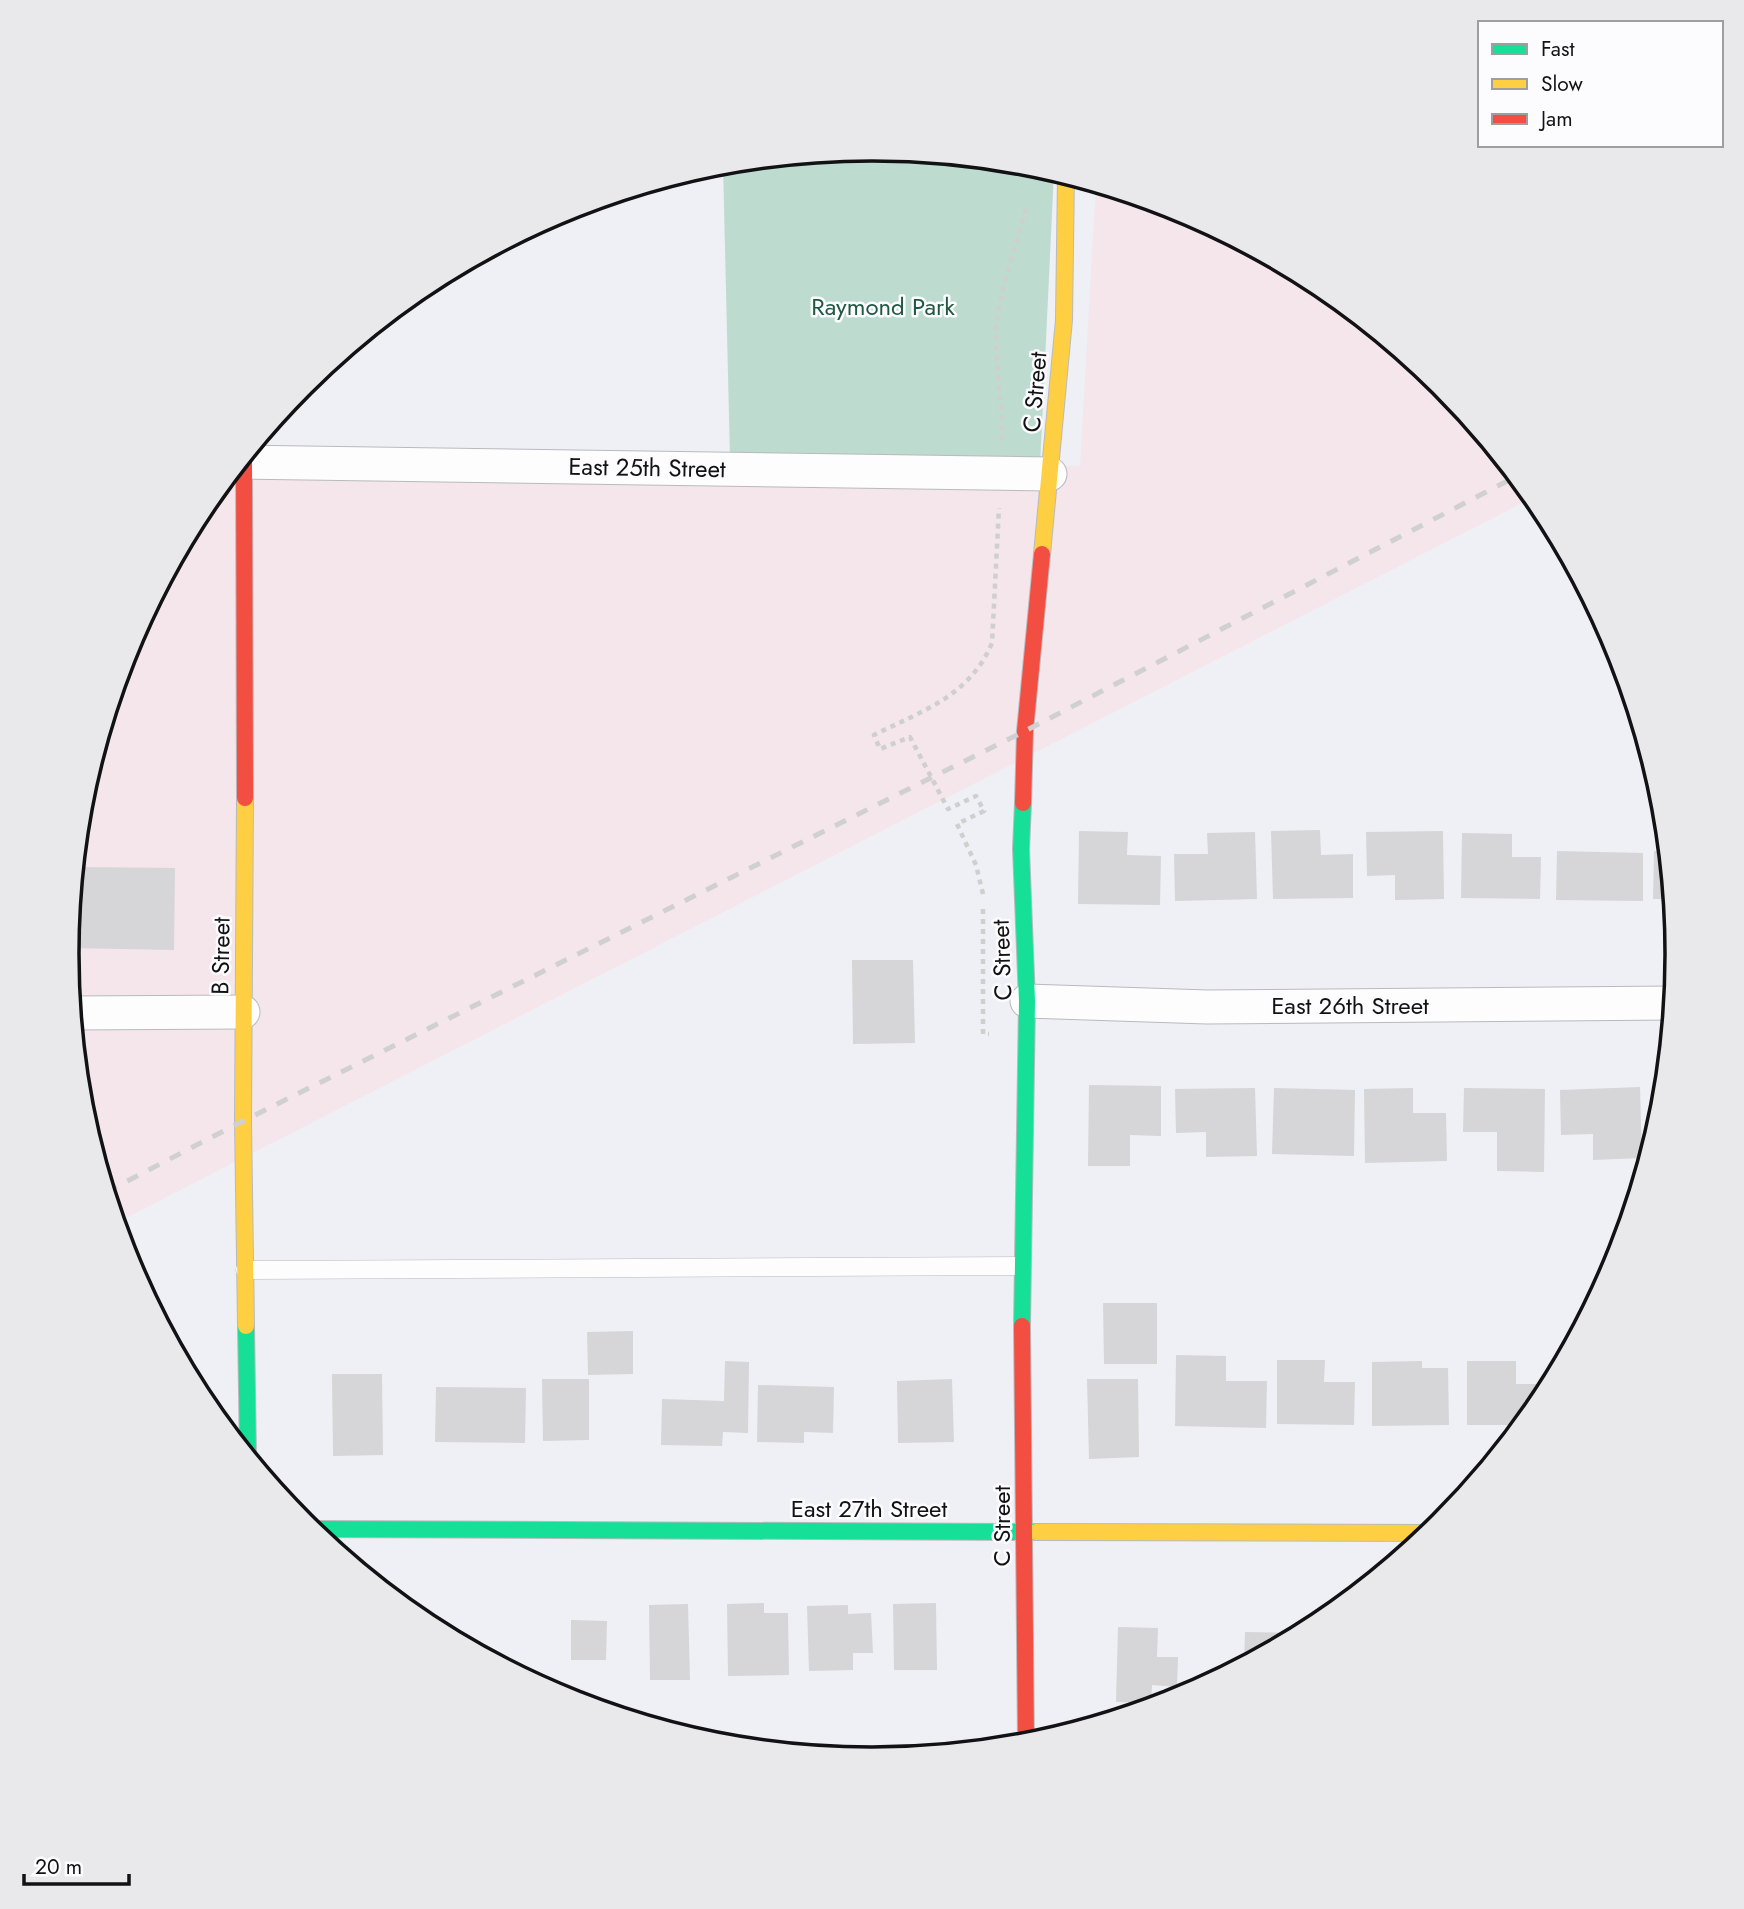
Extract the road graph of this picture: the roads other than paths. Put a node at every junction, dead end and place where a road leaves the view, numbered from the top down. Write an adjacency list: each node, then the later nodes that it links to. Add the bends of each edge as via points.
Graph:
1 (1066, 185): 4 (street, C Street, via 1064,320)
2 (253, 459): 4 (street, East 25th Street)
3 (244, 471): 7 (street, B Street)
4 (1050, 474): 5 (street, C Street, via 1023,779 1020,849)
5 (1027, 1001): 6 (street, East 26th Street, via 1207,1007); 9 (street, C Street)
6 (1664, 1003)
7 (243, 1012): 8 (street); 10 (street, B Street)
8 (81, 1013)
9 (1022, 1266): 10 (lane); 13 (street, C Street)
10 (244, 1270): 11 (street, B Street)
11 (248, 1443)
12 (326, 1529): 13 (street, East 27th Street)
13 (1025, 1532): 14 (street, East 27th Street); 15 (street, C Street)
14 (1414, 1533)
15 (1026, 1733)

